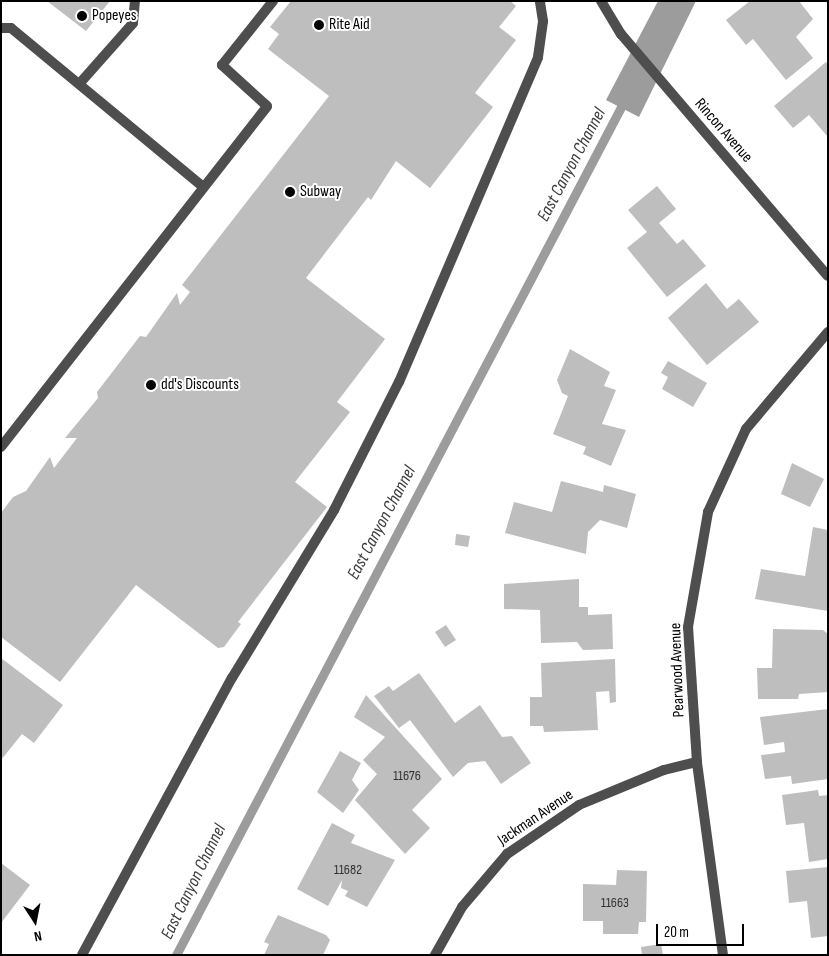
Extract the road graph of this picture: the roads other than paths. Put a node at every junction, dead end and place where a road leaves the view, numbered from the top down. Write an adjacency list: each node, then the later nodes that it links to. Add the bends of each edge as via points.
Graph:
1 (135, 1): 6 (street, via 133,23)
2 (273, 1): 7 (street, via 222,65 267,106)
3 (540, 1): 12 (street, via 543,21 538,57 399,382 334,510 232,678)
4 (601, 1): 8 (street, Rincon Avenue, via 621,34)
5 (1, 28): 6 (street, via 11,28)
6 (80, 83): 7 (street)
7 (203, 187): 10 (street)
8 (828, 276)
9 (828, 332): 11 (street, Pearwood Avenue, via 746,430 708,512 688,627)
10 (1, 447)
11 (697, 762): 13 (street, Jackman Avenue, via 664,770 579,805 507,854 462,907); 14 (street, Pearwood Avenue)
12 (82, 955)
13 (435, 955)
14 (722, 955)

